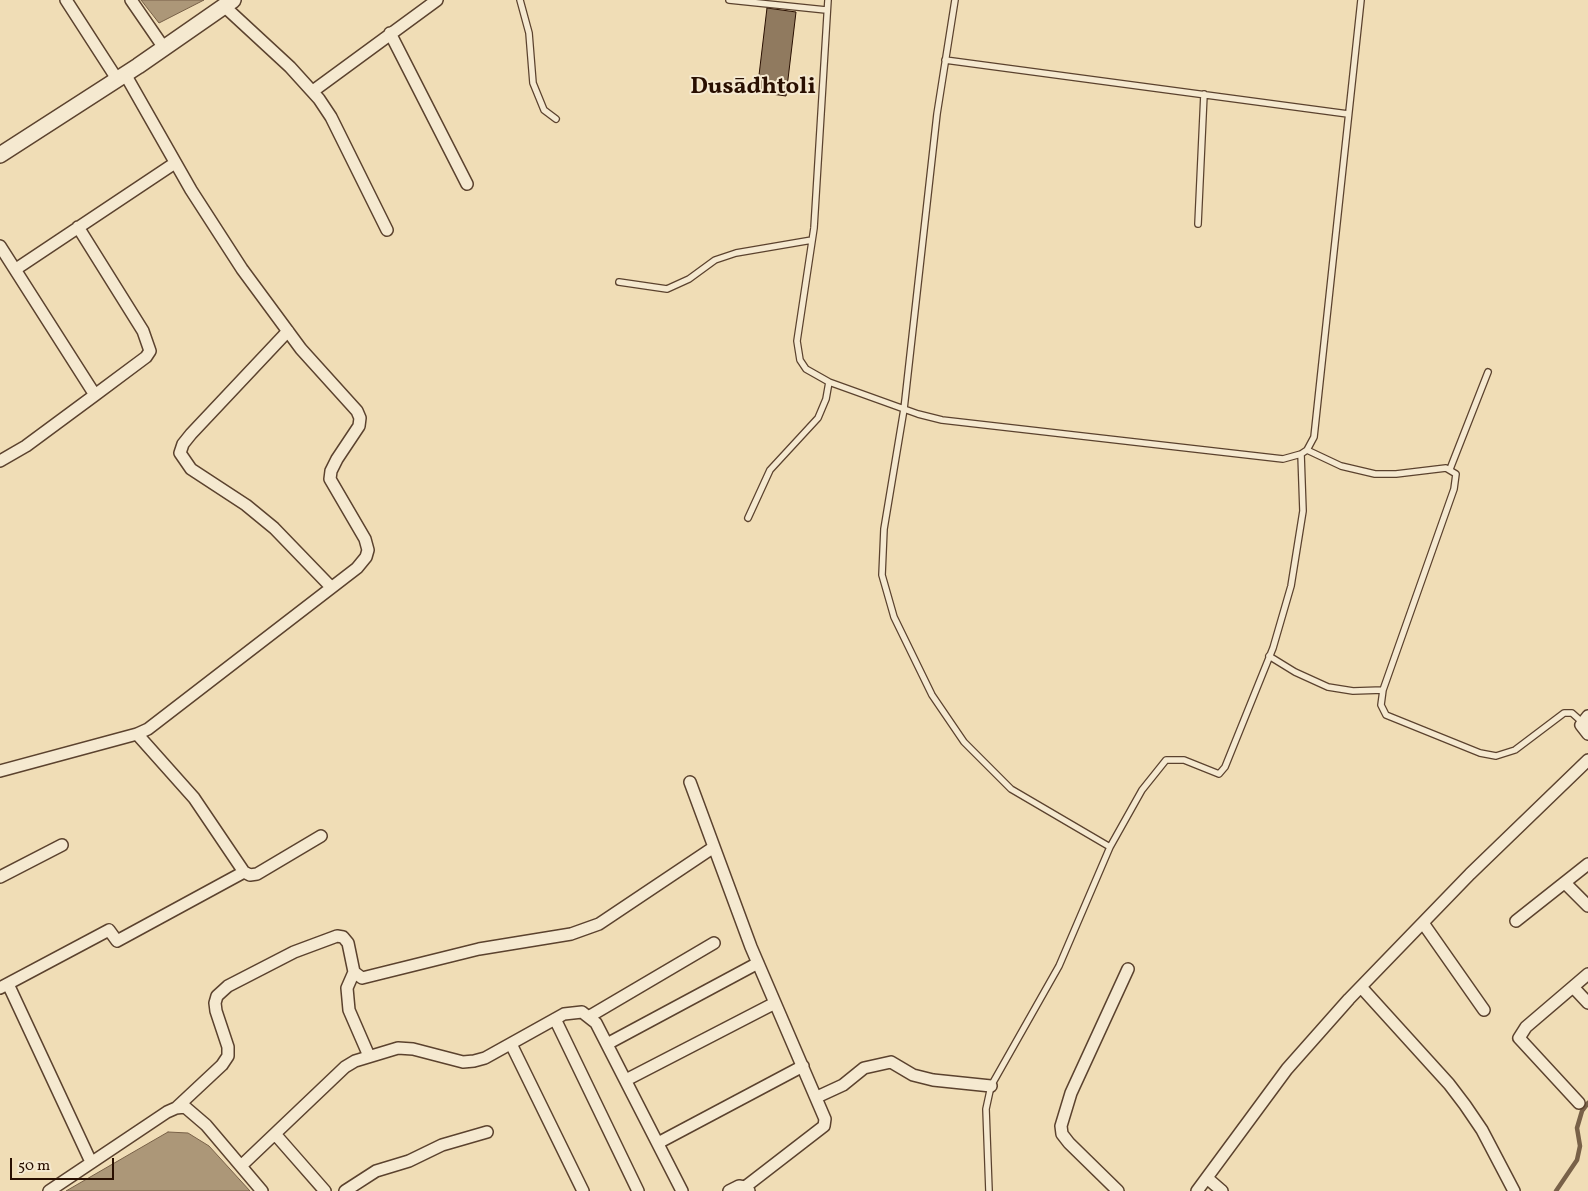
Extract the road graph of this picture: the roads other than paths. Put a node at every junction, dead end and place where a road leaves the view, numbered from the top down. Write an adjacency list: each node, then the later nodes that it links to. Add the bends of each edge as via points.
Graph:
1 (66, 0): 14 (street)
2 (131, 0): 12 (street)
3 (437, 0): 11 (street)
4 (520, 0): 18 (lane, via 529,33 533,83 544,110)
5 (729, 0): 10 (lane)
6 (828, 0): 10 (lane)
7 (954, 0): 13 (lane)
8 (1361, 0): 17 (lane)
9 (228, 3): 12 (street); 15 (street)
10 (826, 10): 25 (lane)
11 (390, 33): 15 (street); 21 (street)
12 (164, 48): 14 (street)
13 (945, 60): 16 (lane); 33 (lane)
14 (121, 77): 19 (street); 20 (street)
15 (313, 91): 24 (street, via 331,117)
16 (1204, 94): 17 (lane); 22 (lane)
17 (1348, 114): 34 (lane, via 1314,437)
18 (556, 119)
19 (0, 155)
20 (175, 163): 23 (street); 29 (street, via 242,269)
21 (466, 184)
22 (1198, 224)
23 (78, 227): 27 (street); 32 (street, via 150,346 146,357)
24 (387, 230)
25 (812, 240): 28 (lane, via 736,253 715,260 689,279 666,289); 31 (lane, via 797,351 806,369)
26 (0, 246): 27 (street)
27 (16, 269): 32 (street)
28 (619, 282)
29 (288, 332): 39 (street, via 352,404 360,418 359,426 337,459 330,479 366,539 368,550 356,568); 39 (street, via 190,434 180,453 191,469 274,528)
30 (1488, 372): 37 (lane)
31 (829, 382): 33 (lane); 38 (lane, via 818,418 770,470)
32 (95, 395): 36 (street, via 26,446)
33 (904, 409): 35 (lane, via 971,424 1283,459); 51 (lane, via 882,555 886,591 894,617 932,695 980,760 1011,789)
34 (1307, 450): 35 (lane); 37 (lane, via 1341,466 1375,474)
35 (1301, 454): 40 (lane, via 1304,490 1300,538 1291,586)
36 (0, 461)
37 (1450, 469): 41 (lane, via 1456,474 1454,489)
38 (748, 518)
39 (331, 587): 43 (street, via 157,723)
40 (1270, 656): 41 (lane, via 1328,687 1353,692); 51 (lane, via 1223,771 1216,773 1176,759 1166,760 1142,790)
41 (1383, 690): 42 (lane, via 1381,705 1386,715 1489,756 1502,756 1515,750 1567,712)
42 (1585, 719): 44 (street, via 1582,726)
43 (137, 734): 46 (street); 53 (street, via 194,798)
44 (1588, 734)
45 (1588, 760): 58 (street)
46 (0, 771)
47 (690, 782): 50 (street)
48 (321, 836): 53 (street, via 257,874)
49 (62, 845): 54 (street)
50 (714, 847): 60 (street); 62 (street, via 600,924 585,930 479,949 372,977 362,978)
51 (1110, 847): 77 (lane, via 1059,966)
52 (1588, 864): 55 (street)
53 (244, 872): 64 (street, via 117,941 109,930)
54 (0, 877)
55 (1565, 883): 56 (street); 57 (street)
56 (1588, 906)
57 (1516, 921)
58 (1423, 923): 65 (street); 69 (street)
59 (714, 943): 70 (street)
60 (758, 963): 68 (street); 73 (street)
61 (1128, 970): 97 (street, via 1071,1094 1061,1126 1062,1134 1069,1143)
62 (354, 972): 74 (street, via 347,988 349,1010); 80 (street, via 348,943 337,936 294,952 228,986 214,1003 228,1056)
63 (1588, 974): 66 (street)
64 (4, 986): 84 (street)
65 (1361, 987): 86 (street, via 1286,1069); 100 (street, via 1465,1105)
66 (1573, 987): 67 (street); 79 (street, via 1526,1027 1519,1038)
67 (1588, 1003)
68 (775, 1004): 75 (street); 76 (street)
69 (1484, 1010)
70 (590, 1016): 71 (street, via 574,1012); 73 (street)
71 (555, 1019): 72 (street); 93 (street)
72 (510, 1044): 74 (street, via 474,1061 450,1060 398,1048); 92 (street)
73 (607, 1044): 76 (street)
74 (369, 1056): 82 (street, via 345,1068)
75 (803, 1066): 78 (street); 83 (street)
76 (626, 1080): 83 (street)
77 (991, 1086): 78 (street, via 933,1080 913,1075 891,1062 864,1068 843,1085); 96 (lane, via 986,1109)
78 (817, 1097): 87 (street, via 826,1119 824,1126)
79 (1579, 1103)
80 (176, 1108): 84 (street); 85 (street, via 192,1110)
81 (487, 1132): 91 (street, via 442,1145 376,1171)
82 (274, 1134): 85 (street); 90 (street)
83 (658, 1143): 94 (street)
84 (91, 1162): 88 (street)
85 (241, 1166): 89 (street)
86 (1207, 1178): 98 (street); 99 (street)
87 (747, 1189): 95 (street, via 739,1186)
88 (49, 1191)
89 (262, 1191)
90 (326, 1191)
91 (345, 1191)
92 (583, 1191)
93 (638, 1191)
94 (682, 1191)
95 (729, 1191)
96 (989, 1191)
97 (1118, 1191)
98 (1197, 1191)
99 (1222, 1191)
100 (1514, 1191)

